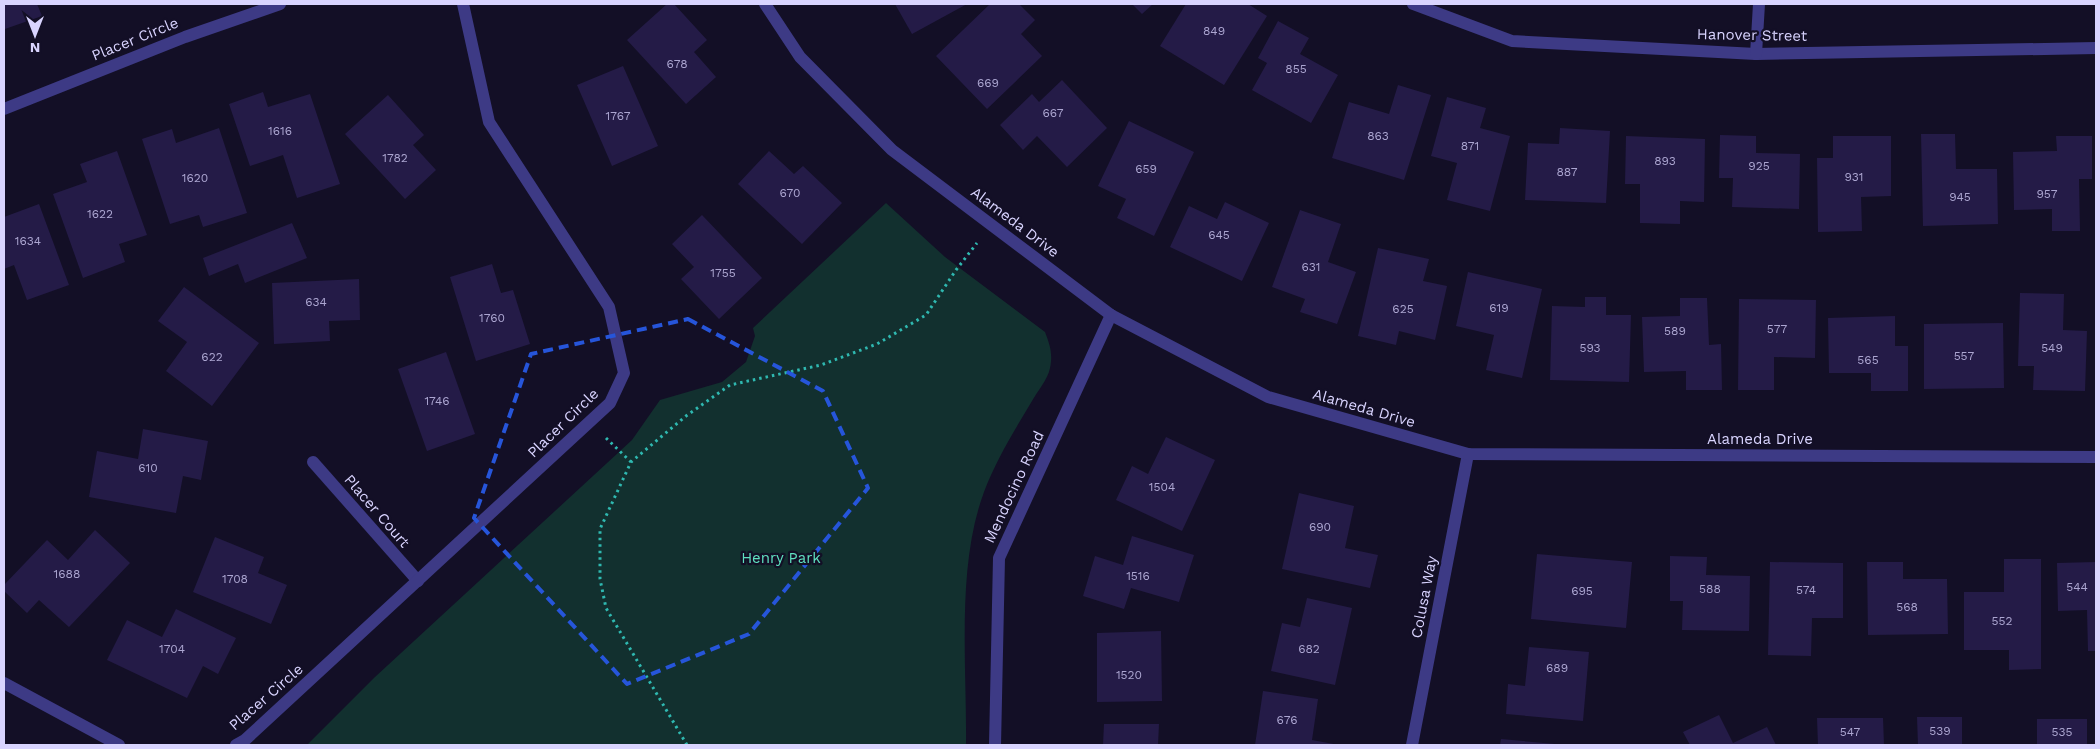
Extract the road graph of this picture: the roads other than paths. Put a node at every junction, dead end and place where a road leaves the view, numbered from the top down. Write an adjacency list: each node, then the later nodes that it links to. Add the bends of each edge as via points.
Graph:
1 (280, 4): 8 (street, Placer Circle, via 185,36)
2 (463, 4): 13 (street, Placer Circle, via 489,122 608,307 624,373 610,403)
3 (765, 4): 9 (street, Alameda Drive, via 800,57 892,150)
4 (1413, 4): 7 (street, Hanover Street, via 1512,40)
5 (1759, 4): 7 (street)
6 (2096, 48): 7 (street, Hanover Street)
7 (1756, 54)
8 (4, 110)
9 (1112, 315): 10 (street, Alameda Drive, via 1268,397); 17 (street, Mendocino Road, via 999,558)
10 (1468, 454): 11 (street, Alameda Drive); 18 (street, Colusa Way)
11 (2096, 457)
12 (313, 462): 13 (street, Placer Court)
13 (418, 582): 16 (street, Placer Circle, via 246,740)
14 (4, 683): 15 (street)
15 (120, 745)
16 (236, 745)
17 (995, 745)
18 (1412, 745)

